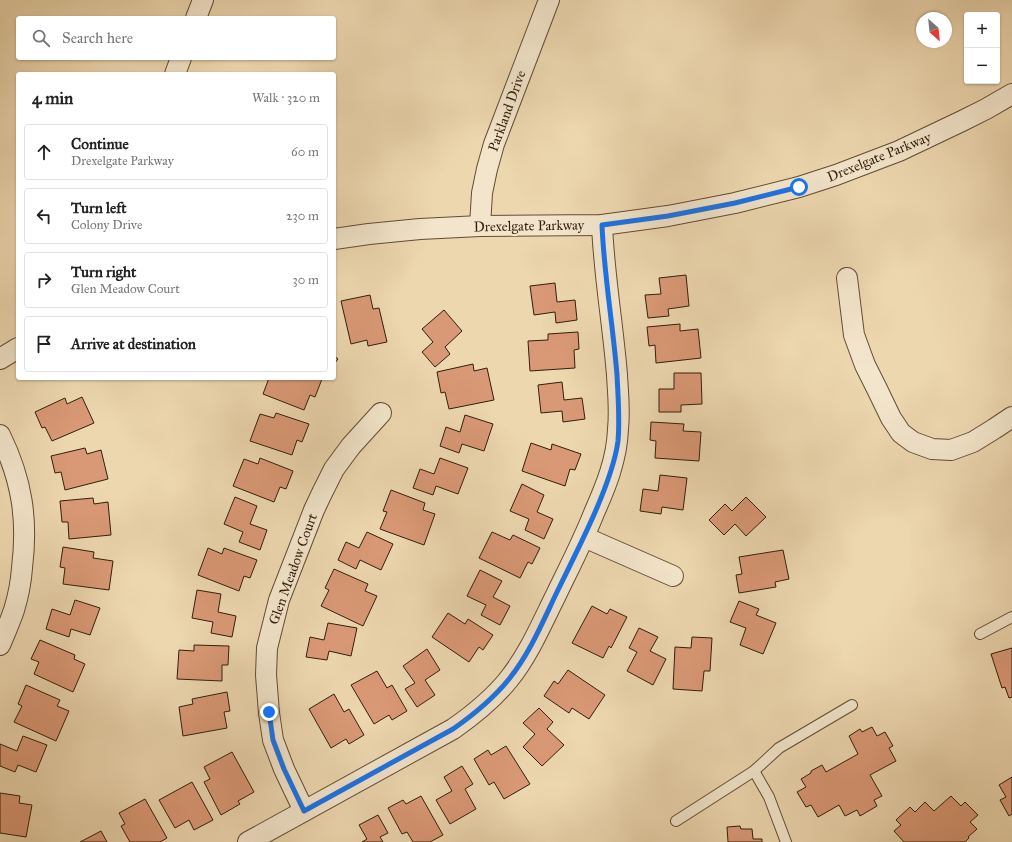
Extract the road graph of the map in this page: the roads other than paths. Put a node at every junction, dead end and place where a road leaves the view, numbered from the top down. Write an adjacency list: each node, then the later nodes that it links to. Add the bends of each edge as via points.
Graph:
1 (203, 0): 3 (street)
2 (549, 0): 8 (street, Parkland Drive, via 486,169)
3 (197, 16)
4 (180, 60): 5 (street)
5 (176, 72)
6 (1012, 94): 7 (street, Drexelgate Parkway, via 899,151 799,187 668,216)
7 (602, 225): 8 (street, Drexelgate Parkway); 16 (street, via 616,357 618,427 617,443 605,489)
8 (480, 226): 9 (street, Drexelgate Parkway)
9 (336, 239)
10 (847, 278): 14 (street, via 854,335 876,389 901,433 913,442 951,450 973,442)
11 (16, 349): 12 (street)
12 (0, 359)
13 (382, 413): 23 (street, Glen Meadow Court, via 350,446 322,493 279,600 267,648 266,674 273,740)
14 (1012, 417)
15 (0, 434): 20 (street, via 21,492 25,532 20,584 14,610)
16 (584, 537): 17 (street); 23 (street, via 525,656 509,679 488,701 453,729)
17 (673, 576)
18 (1012, 617): 19 (lane)
19 (980, 634)
20 (0, 644)
21 (852, 705): 22 (lane, via 779,748)
22 (754, 771): 24 (lane); 26 (lane, via 769,797)
23 (304, 811): 25 (street)
24 (676, 821)
25 (248, 842)
26 (786, 842)

